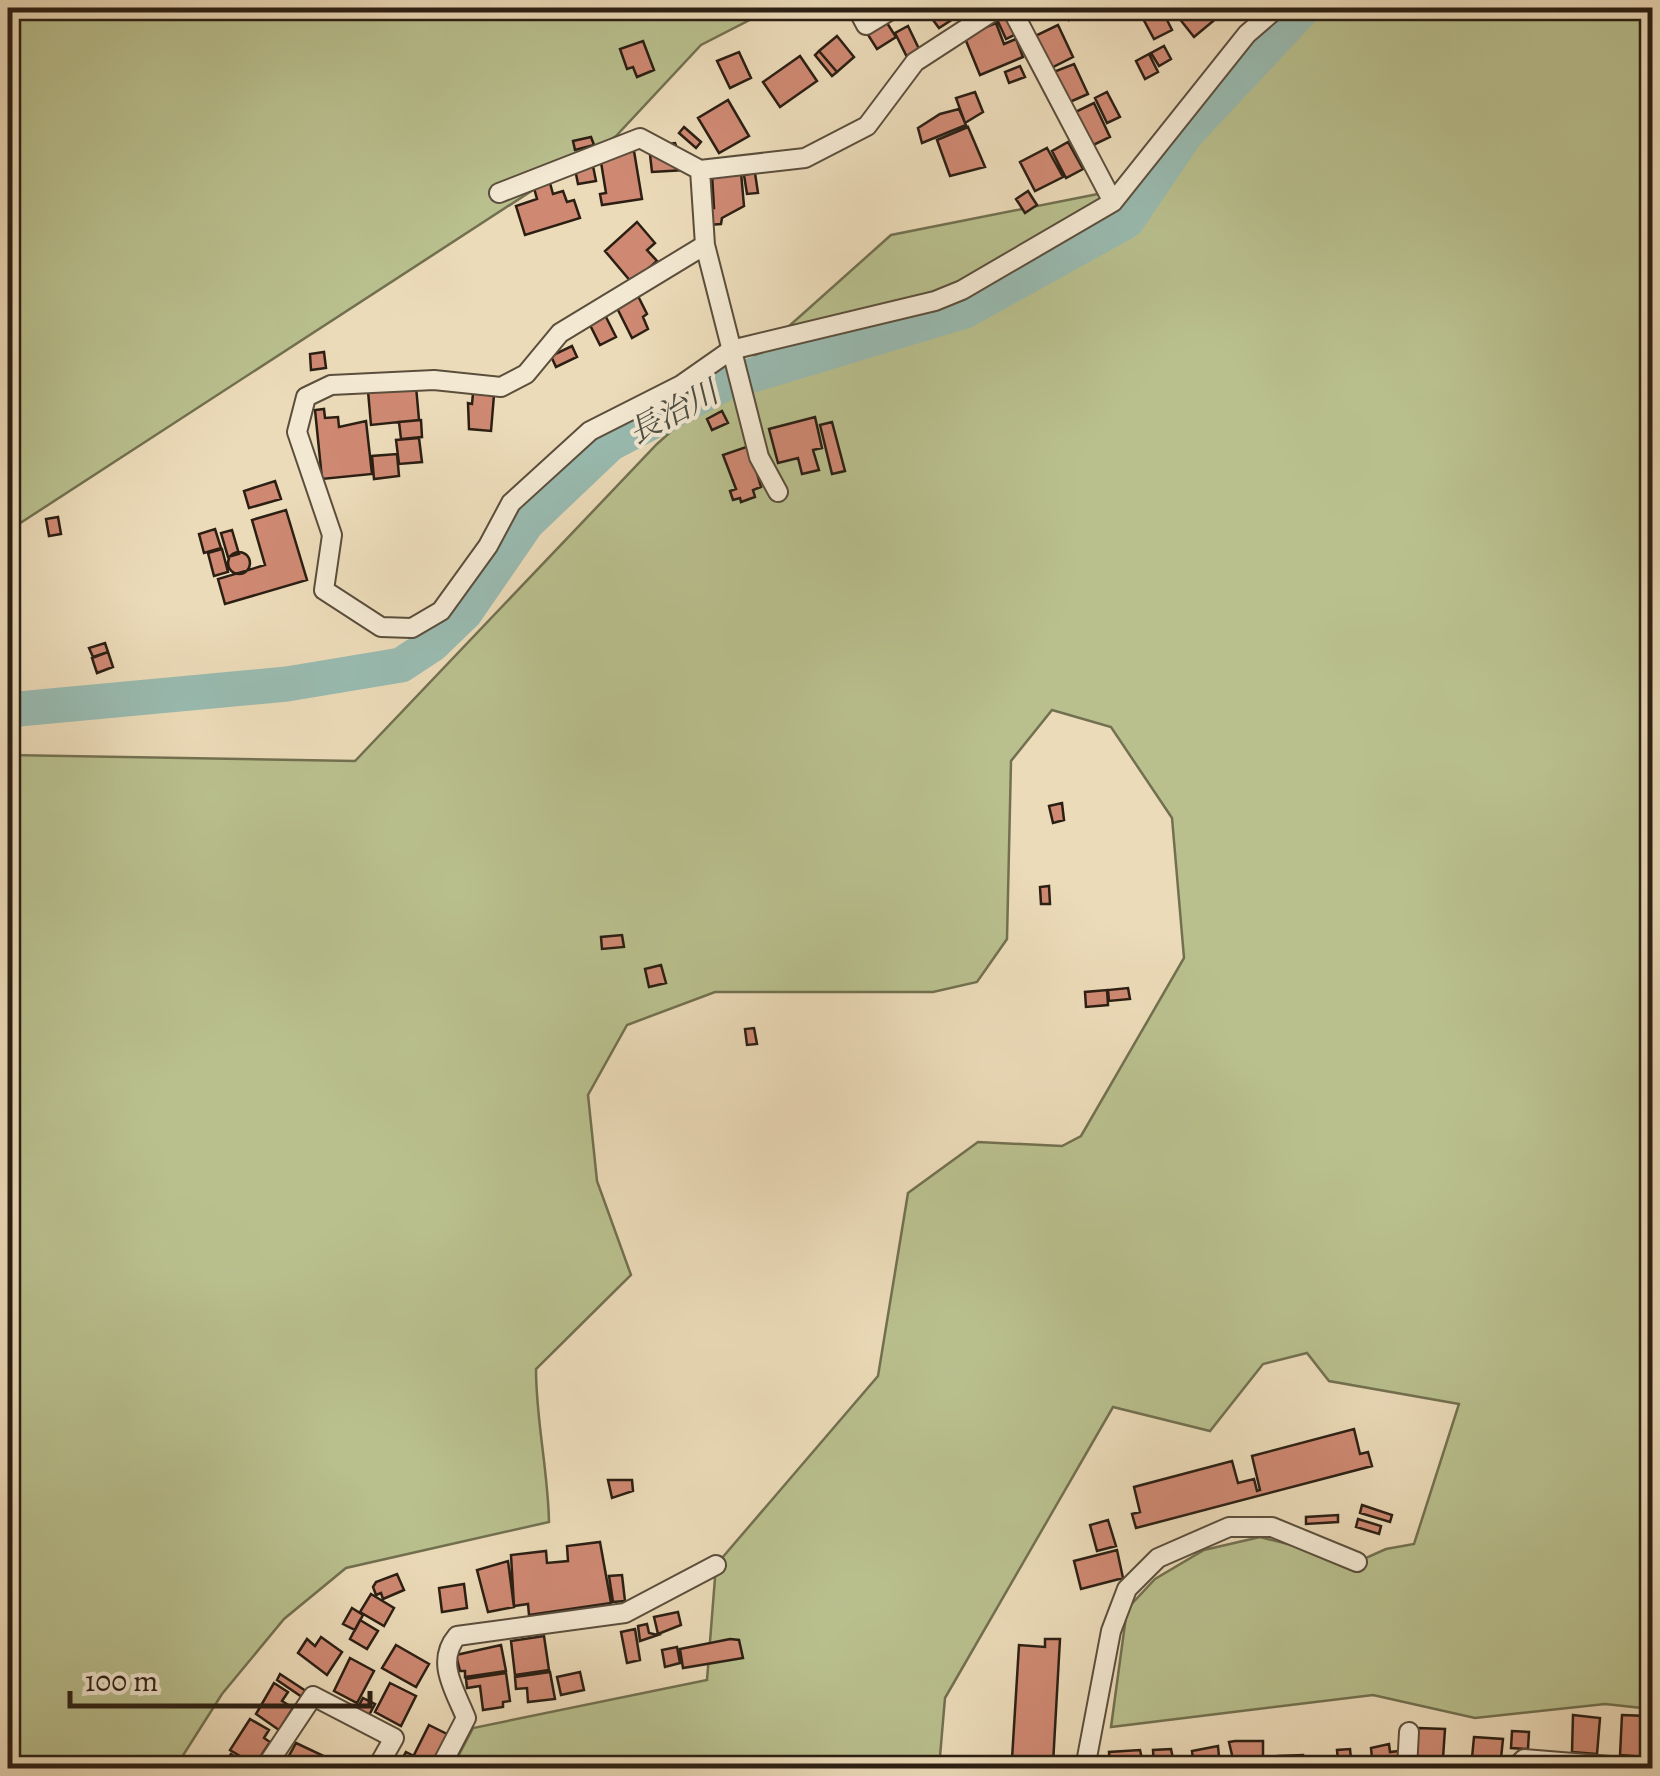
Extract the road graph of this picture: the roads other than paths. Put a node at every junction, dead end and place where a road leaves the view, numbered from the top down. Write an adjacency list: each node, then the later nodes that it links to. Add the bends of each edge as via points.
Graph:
1 (857, 8): 2 (street, via 866,24)
2 (894, 8)
3 (995, 8): 6 (street, via 915,62 867,126 806,158)
4 (1011, 8): 8 (street)
5 (1277, 8): 8 (street, via 1247,34)
6 (700, 170): 7 (street, via 640,138); 9 (street)
7 (500, 194)
8 (1114, 202): 10 (street, via 935,301)
9 (705, 245): 10 (street); 10 (street, via 560,333 526,374 501,387 417,380 332,385 306,397 297,432 332,536 324,590 381,627 412,628 442,611 511,503 550,464 590,431 681,385)
10 (731, 350): 11 (street, via 759,457)
11 (778, 492)
12 (1356, 1562): 18 (street, via 1272,1527 1228,1527 1158,1558 1126,1589 1111,1631)
13 (716, 1565): 17 (street, via 625,1613 457,1636 445,1662 466,1718)
14 (1409, 1732): 19 (street)
15 (265, 1768): 16 (street, via 313,1696 394,1738)
16 (377, 1768)
17 (440, 1768)
18 (1085, 1768)
19 (1408, 1768)
20 (1515, 1768): 21 (street, via 1524,1759)
21 (1636, 1768)

